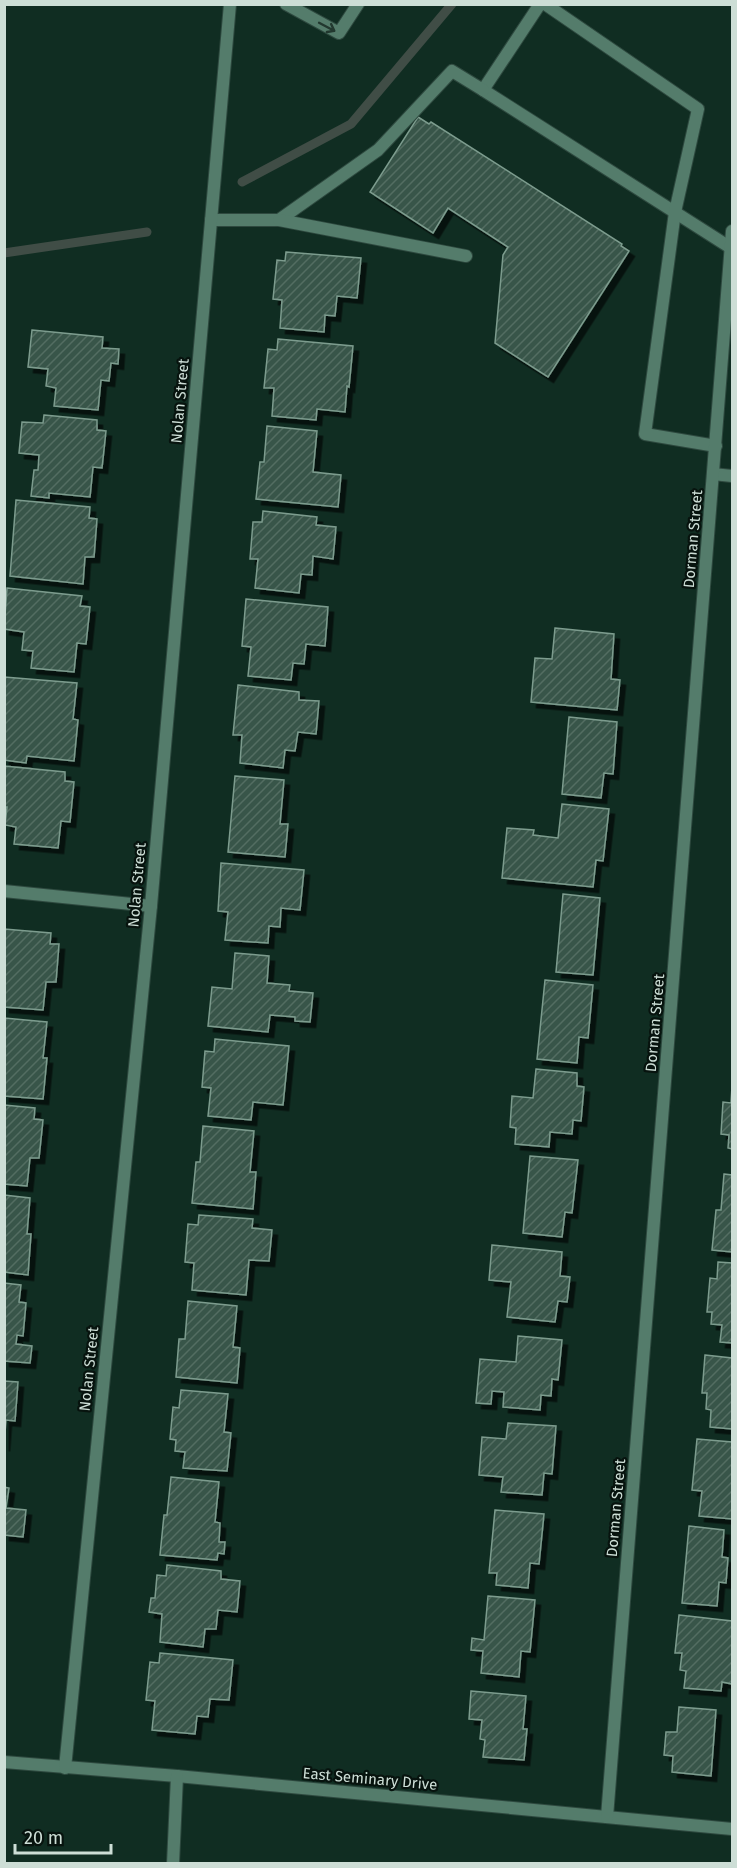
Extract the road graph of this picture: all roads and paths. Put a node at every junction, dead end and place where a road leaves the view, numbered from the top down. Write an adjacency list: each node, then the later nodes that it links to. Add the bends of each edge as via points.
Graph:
1 (230, 4): 8 (street, Nolan Street)
2 (286, 4): 3 (street, one-way to 3, via 339,33)
3 (358, 4)
4 (540, 4): 6 (street)
5 (545, 4): 7 (street, via 698,109)
6 (483, 90): 7 (street); 9 (street, via 452,71 378,150)
7 (675, 212): 11 (street); 14 (street, via 645,434)
8 (211, 220): 9 (street); 18 (street, Nolan Street)
9 (279, 220): 12 (street)
10 (732, 231): 11 (street, Dorman Street)
11 (731, 248): 13 (street, Dorman Street)
12 (466, 256)
13 (730, 297): 14 (street, Dorman Street)
14 (716, 446): 15 (street, Dorman Street)
15 (713, 474): 16 (street); 22 (street, Dorman Street)
16 (732, 476)
17 (4, 891): 18 (street)
18 (150, 906): 20 (street, Nolan Street)
19 (4, 1762): 20 (street, East Seminary Drive)
20 (65, 1768): 21 (street, East Seminary Drive)
21 (177, 1776): 22 (street, East Seminary Drive); 24 (street)
22 (606, 1817): 23 (street, East Seminary Drive)
23 (732, 1829)
24 (173, 1863)

